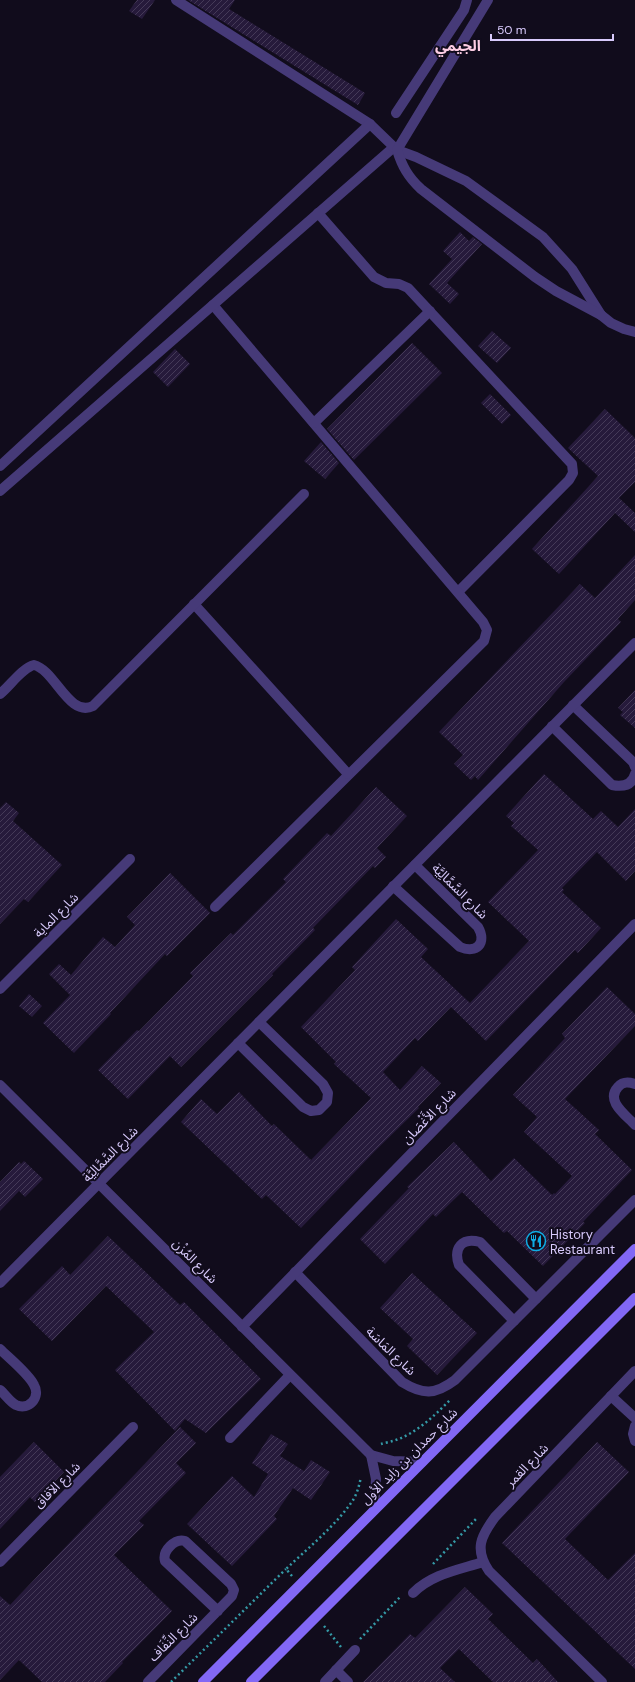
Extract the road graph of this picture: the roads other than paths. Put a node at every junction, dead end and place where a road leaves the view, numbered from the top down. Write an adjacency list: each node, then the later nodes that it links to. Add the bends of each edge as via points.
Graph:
1 (176, 0): 5 (street)
2 (467, 0): 4 (street, via 464,10)
3 (488, 0): 6 (street)
4 (396, 114)
5 (370, 124): 6 (street); 13 (street)
6 (396, 148): 7 (street); 10 (street, via 408,176 421,189 535,277); 10 (street, via 466,181 543,237 572,269)
7 (318, 213): 8 (street); 9 (street, via 374,277 386,283 408,288)
8 (213, 305): 12 (street); 14 (street)
9 (430, 311): 12 (street); 16 (street, via 569,460 573,469 569,480)
10 (601, 314): 11 (street, via 624,330)
11 (635, 332)
12 (314, 423): 16 (street)
13 (0, 466)
14 (0, 491)
15 (304, 494): 17 (street)
16 (458, 592): 23 (street, via 486,626 486,638)
17 (194, 604): 19 (street, via 89,708 75,705 42,668 34,665 27,668); 23 (street)
18 (635, 642): 20 (street, شارع السَّمَّالِيَّة)
19 (0, 694)
20 (573, 705): 21 (street, شارع السَّمَّالِيَّة); 22 (street, via 633,762)
21 (552, 726): 24 (street, via 612,784 620,787 628,784); 26 (street, شارع السَّمَّالِيَّة)
22 (635, 767)
23 (348, 774): 28 (street)
24 (635, 774)
25 (130, 859): 30 (street, شارع الماية)
26 (415, 865): 27 (street, شارع السَّمَّالِيَّة); 27 (street, شارع السَّمَّالِيَّة, via 478,927 482,934 481,942 476,949 467,950 460,947)
27 (393, 886): 31 (street, شارع السَّمَّالِيَّة)
28 (215, 907)
29 (635, 924): 39 (street, شارع الأَغْصَان)
30 (0, 989)
31 (259, 1022): 32 (street, شارع السَّمَّالِيَّة); 32 (street, via 323,1084 328,1093 327,1102 319,1110 311,1111 303,1107)
32 (238, 1043): 36 (street, شارع السَّمَّالِيَّة)
33 (635, 1084): 35 (street, via 620,1084 613,1098 616,1106)
34 (0, 1085): 36 (street, شارع المُزْن)
35 (635, 1125)
36 (99, 1184): 40 (street, شارع السَّمَّالِيَّة); 44 (street, شارع المُزْن)
37 (635, 1200): 42 (street, شارع المَاسَة)
38 (635, 1249): 56 (main road, شارع حمدان بن زايد الأول)
39 (295, 1272): 43 (street, شارع المَاسَة, via 402,1382 416,1390 429,1392 443,1389); 44 (street, شارع الأَغْصَان)
40 (0, 1283)
41 (635, 1298): 67 (main road)
42 (536, 1299): 43 (street, شارع المَاسَة); 43 (street, via 480,1242 463,1242 456,1257 459,1265)
43 (514, 1321)
44 (242, 1327): 47 (street, شارع المُزْن)
45 (0, 1349): 48 (street, via 34,1383 37,1391 30,1405 22,1407)
46 (635, 1372): 49 (street, شارع القمر)
47 (290, 1375): 53 (street); 55 (street, شارع المُزْن)
48 (0, 1390)
49 (611, 1396): 50 (street); 59 (street, شارع القمر, via 489,1526 480,1544)
50 (635, 1418)
51 (635, 1426): 54 (street)
52 (133, 1427): 58 (street, شارع الآفاق)
53 (230, 1438)
54 (635, 1441)
55 (371, 1455): 56 (street, شارع المُزْن, via 393,1462); 57 (street, via 376,1479)
56 (422, 1462): 57 (main road, شارع حمدان بن زايد الأول)
57 (374, 1510): 66 (main road, شارع حمدان بن زايد الأول)
58 (0, 1562)
59 (483, 1562): 60 (street, via 438,1576 424,1583); 64 (street)
60 (413, 1593)
61 (218, 1611): 61 (street, شارع النِّفَاف, via 232,1596 233,1587 185,1541 175,1542 164,1555 165,1561); 65 (street, شارع النِّفَاف)
62 (352, 1654): 63 (street)
63 (336, 1670): 68 (street); 69 (street)
64 (598, 1681)
65 (148, 1682)
66 (202, 1682)
67 (251, 1682)
68 (325, 1682)
69 (348, 1682)

